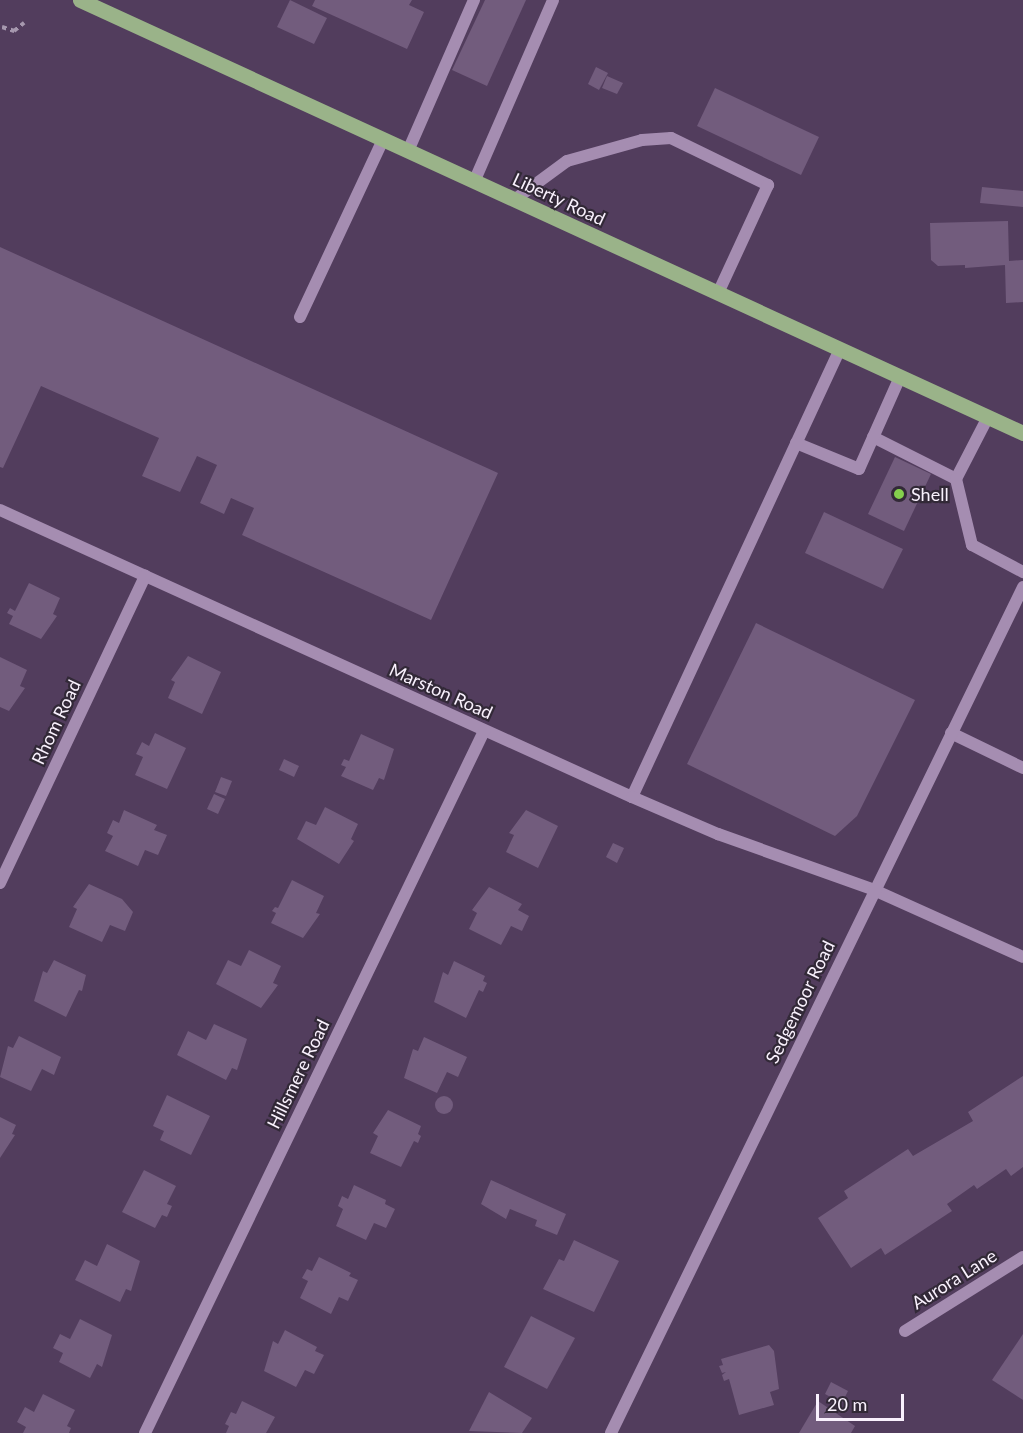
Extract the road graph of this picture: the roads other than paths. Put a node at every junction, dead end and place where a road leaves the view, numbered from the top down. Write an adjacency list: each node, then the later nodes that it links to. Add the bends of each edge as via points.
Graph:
1 (80, 0): 4 (main road, Liberty Road)
2 (474, 0): 5 (street)
3 (553, 0): 6 (street)
4 (382, 140): 5 (main road, Liberty Road); 9 (street)
5 (408, 151): 6 (main road, Liberty Road)
6 (474, 182): 7 (main road, Liberty Road)
7 (514, 200): 8 (main road, Liberty Road); 8 (street, via 567,161 642,140 671,138 768,185)
8 (718, 293): 10 (main road, Liberty Road)
9 (300, 317)
10 (840, 349): 11 (main road, Liberty Road); 15 (street)
11 (900, 377): 12 (main road, Liberty Road); 14 (street)
12 (988, 417): 13 (main road, Liberty Road); 16 (street)
13 (1023, 433)
14 (873, 437): 15 (street, via 859,469); 16 (street)
15 (796, 443): 24 (street)
16 (956, 479): 18 (street, via 972,545)
17 (0, 510): 19 (street, Marston Road)
18 (1023, 572)
19 (145, 576): 21 (street, Marston Road); 25 (street, Rhom Road)
20 (1023, 587): 22 (street, Sedgemoor Road)
21 (484, 730): 24 (street, Marston Road); 31 (street, Hillsmere Road)
22 (951, 734): 23 (street); 26 (street, Sedgemoor Road)
23 (1023, 768)
24 (632, 797): 26 (street, Marston Road, via 718,834)
25 (0, 883)
26 (874, 890): 27 (street, Marston Road); 30 (street, Sedgemoor Road)
27 (1023, 957)
28 (1023, 1257): 29 (street, Aurora Lane)
29 (905, 1331)
30 (615, 1432)
31 (145, 1433)

